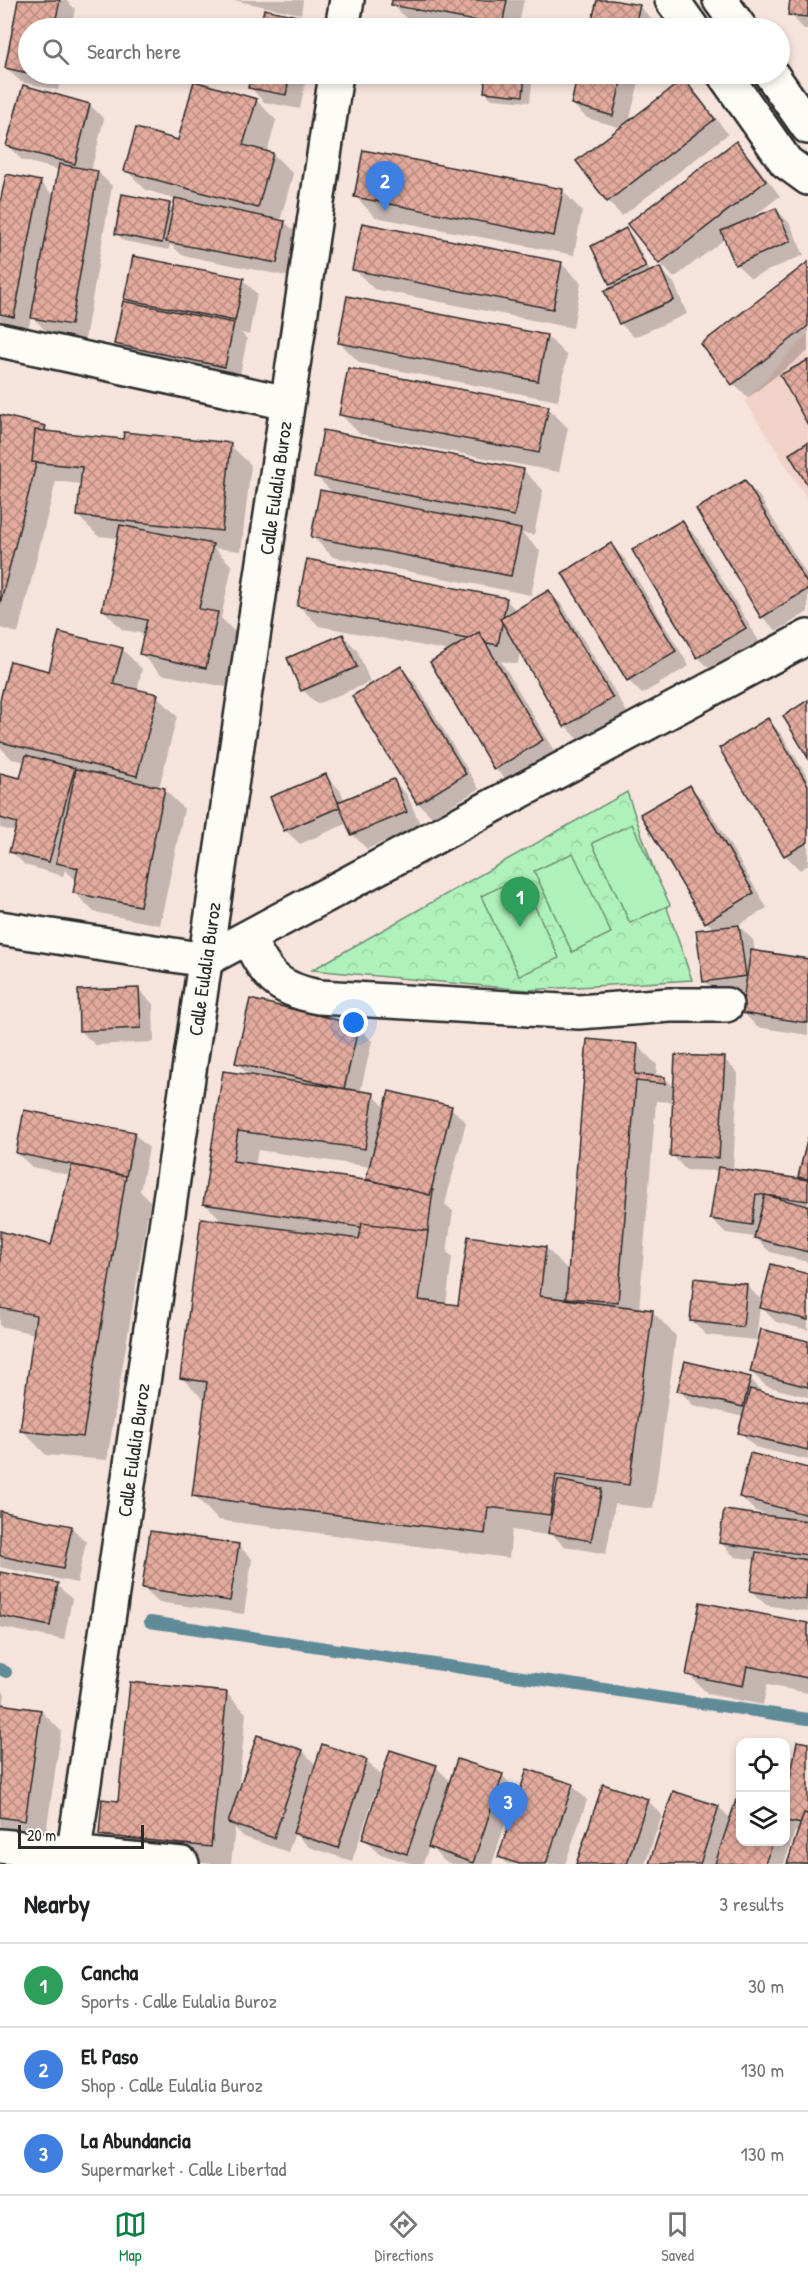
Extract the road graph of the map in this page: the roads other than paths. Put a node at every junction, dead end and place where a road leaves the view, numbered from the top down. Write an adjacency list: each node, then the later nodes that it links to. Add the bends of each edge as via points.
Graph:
1 (346, 0): 4 (street)
2 (672, 0): 5 (street)
3 (720, 0): 6 (street)
4 (343, 18)
5 (685, 18)
6 (733, 18)
7 (335, 84): 13 (street, Calle Eulalia Buroz)
8 (731, 84): 11 (street, via 786,162)
9 (778, 84): 10 (street)
10 (808, 127)
11 (808, 178)
12 (0, 340): 13 (street)
13 (287, 403): 17 (street, Calle Eulalia Buroz)
14 (808, 637): 16 (street)
15 (0, 928): 17 (street)
16 (248, 938): 17 (street); 18 (street, via 262,965 284,987 319,997 579,1012 660,1005)
17 (205, 960): 20 (street, Calle Eulalia Buroz)
18 (726, 1005)
19 (0, 1846): 20 (street)
20 (73, 1858): 21 (street)
21 (182, 1864)

